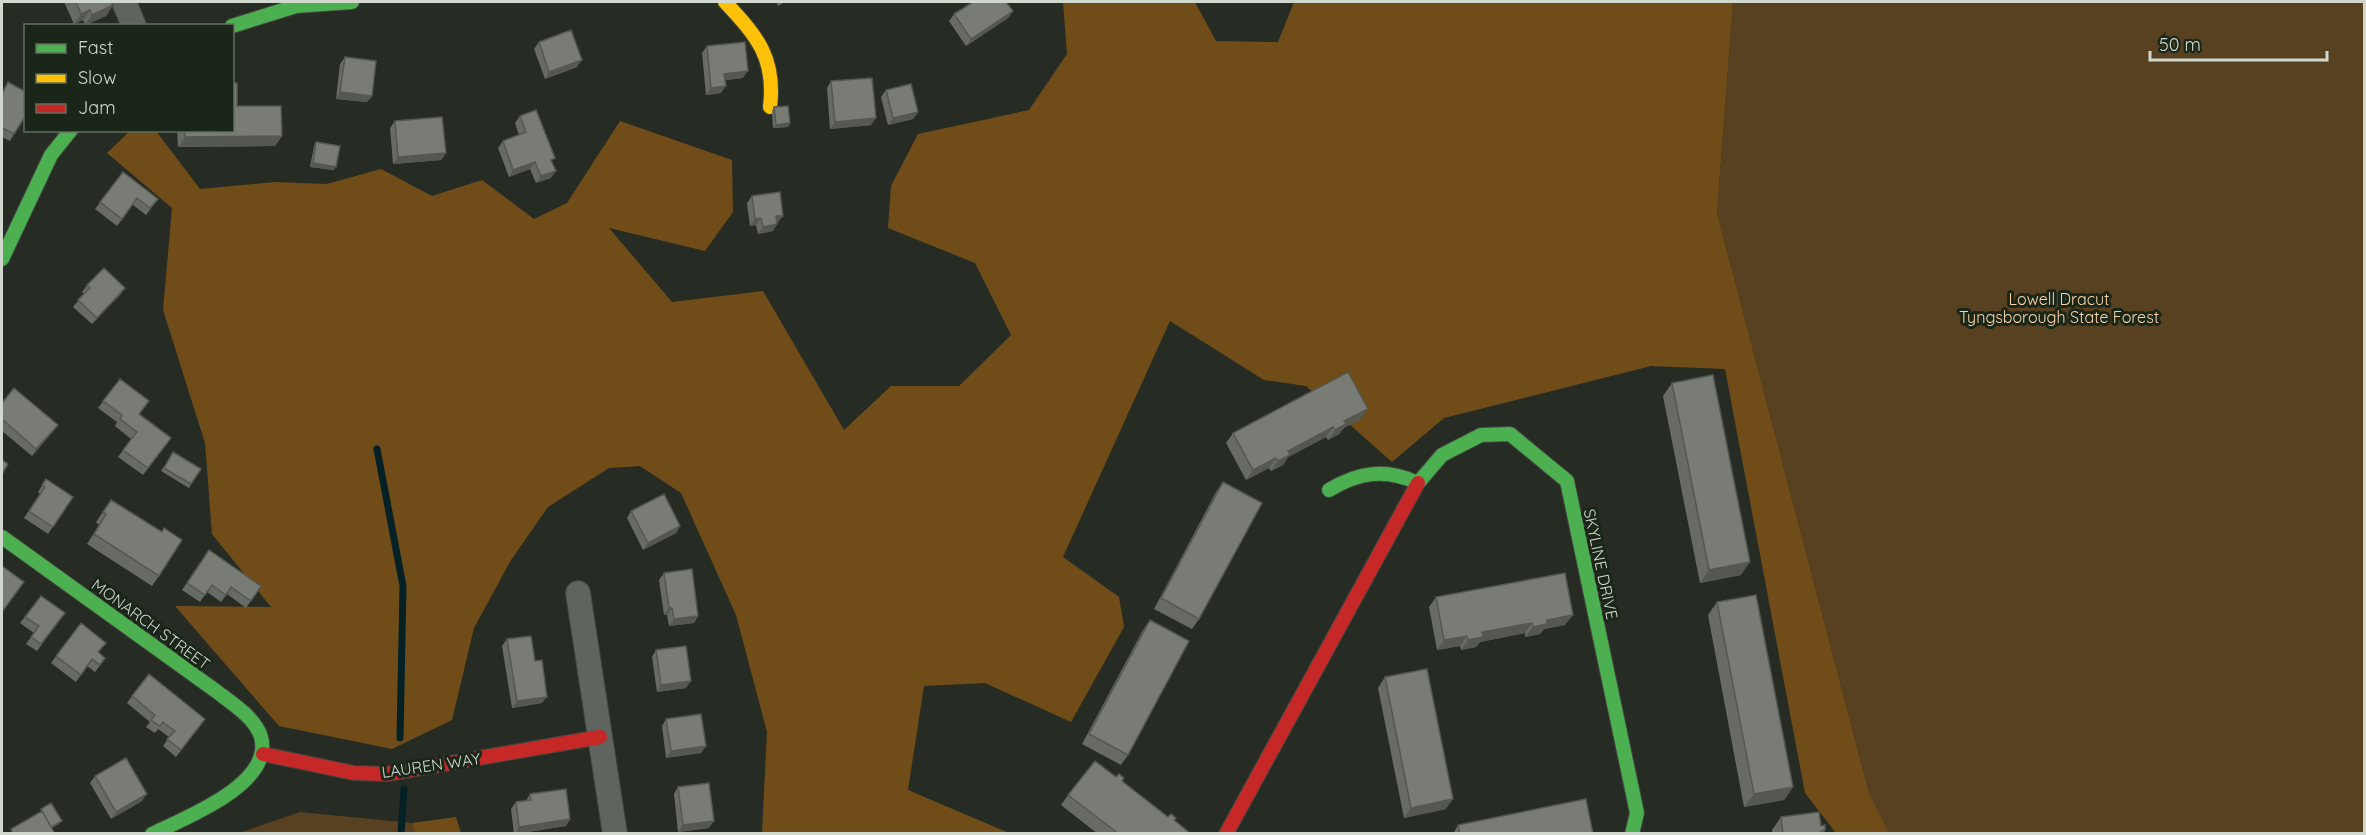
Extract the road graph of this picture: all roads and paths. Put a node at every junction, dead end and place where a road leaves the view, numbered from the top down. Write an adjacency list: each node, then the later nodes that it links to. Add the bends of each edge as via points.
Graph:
1 (124, 2): 4 (street)
2 (352, 2): 5 (street, via 296,6)
3 (725, 2): 6 (street, via 750,28 773,66)
4 (133, 24)
5 (234, 25)
6 (770, 107)
7 (69, 132): 8 (street, via 51,155)
8 (2, 259)
9 (1418, 483): 10 (street, via 1398,473 1378,471); 17 (street, SKYLINE DRIVE); 18 (street, SKYLINE DRIVE, via 1442,455 1481,435 1510,434 1567,481 1636,813)
10 (1329, 490)
11 (2, 537): 14 (street, MONARCH STREET, via 216,692 256,730 261,737)
12 (578, 593): 13 (street)
13 (600, 737): 14 (street, LAUREN WAY, via 387,774 354,773); 16 (street)
14 (262, 753): 15 (street, via 256,771 231,793)
15 (152, 834)
16 (615, 834)
17 (1226, 834)
18 (1632, 834)

